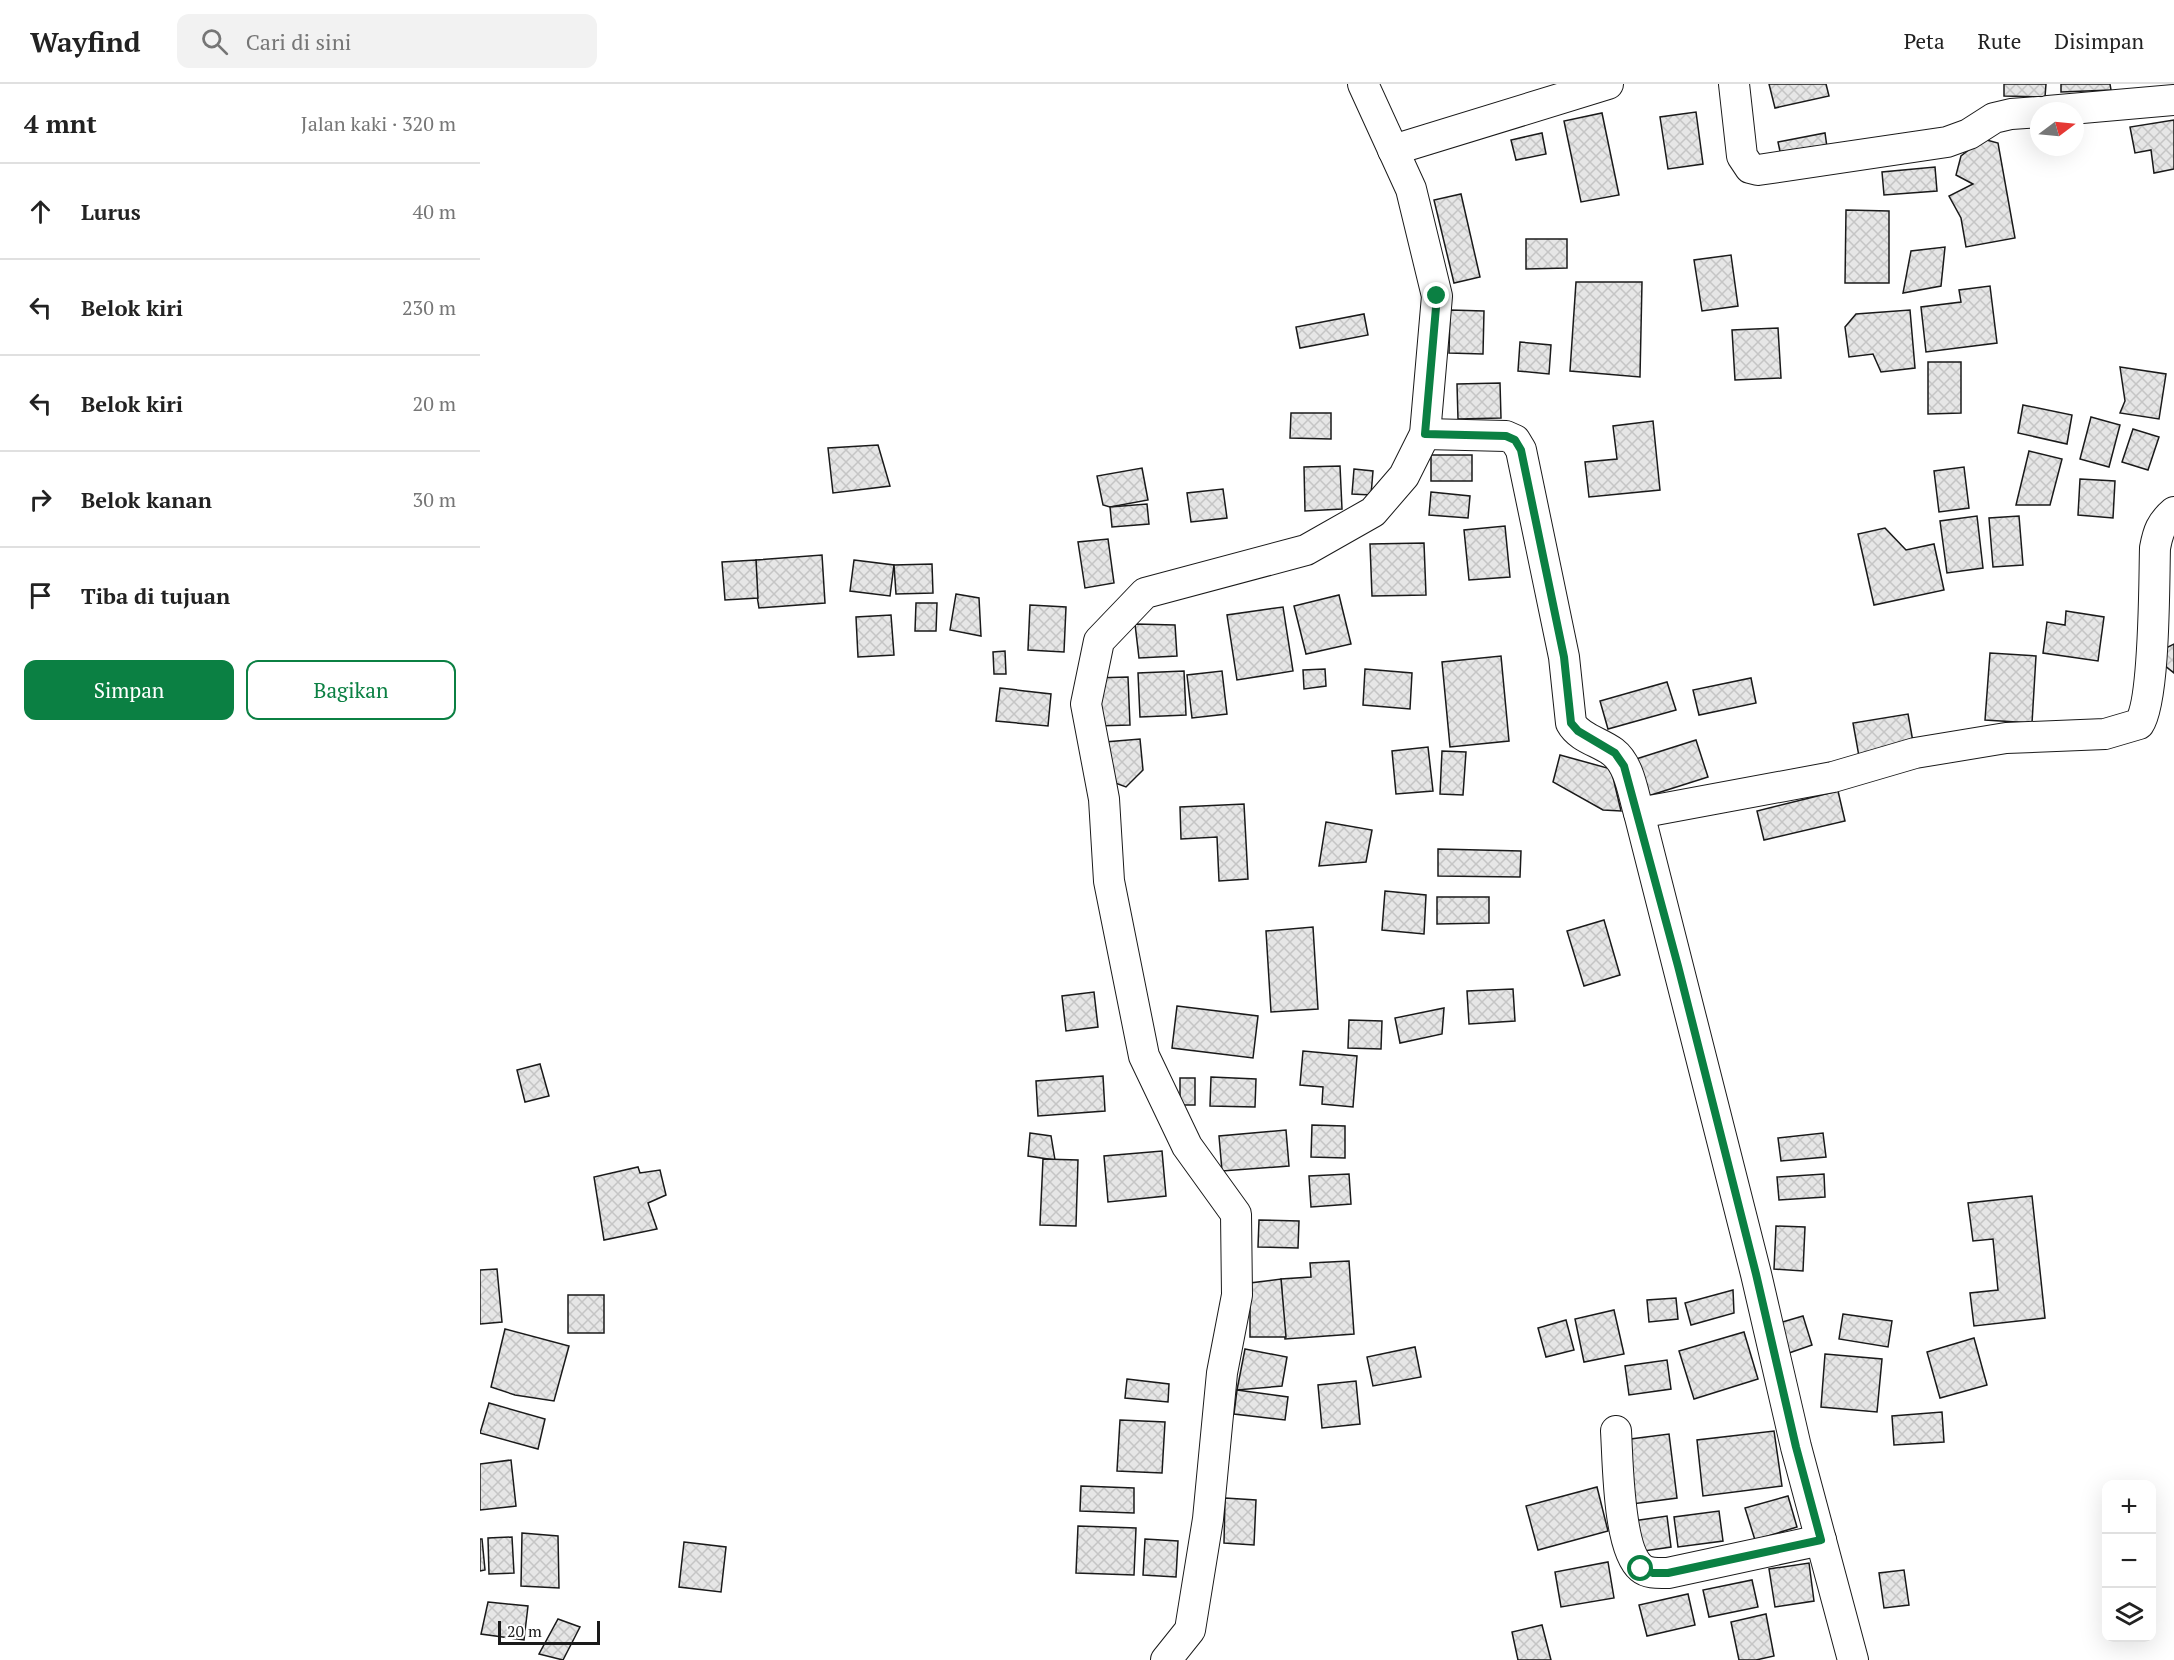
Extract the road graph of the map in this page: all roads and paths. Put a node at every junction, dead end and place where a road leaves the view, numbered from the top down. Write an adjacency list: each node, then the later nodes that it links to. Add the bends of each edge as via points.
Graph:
1 (1363, 84): 7 (street)
2 (1608, 84): 7 (street)
3 (1734, 84): 6 (street, via 1742,156 1750,168 1758,170 1947,142 1994,118)
4 (2174, 100): 5 (street)
5 (2084, 108)
6 (2030, 113)
7 (1393, 150): 8 (street, via 1411,189 1437,296)
8 (1425, 434): 10 (street, via 1506,436 1515,440 1521,450 1564,657 1571,723 1615,753 1624,766); 13 (street, via 1404,476 1373,512 1306,550 1144,593 1099,641 1086,704 1104,799 1109,881 1144,1056 1188,1146 1236,1214 1237,1295 1222,1373 1206,1530 1190,1630)
9 (2174, 512): 10 (street, via 2158,531 2155,548 2152,653 2145,712 2139,723 2105,734 2006,738 1915,753 1833,777)
10 (1639, 813): 12 (street)
11 (1616, 1431): 12 (street, via 1624,1536 1641,1569 1668,1573)
12 (1821, 1540): 14 (street)
13 (1166, 1660)
14 (1853, 1660)

